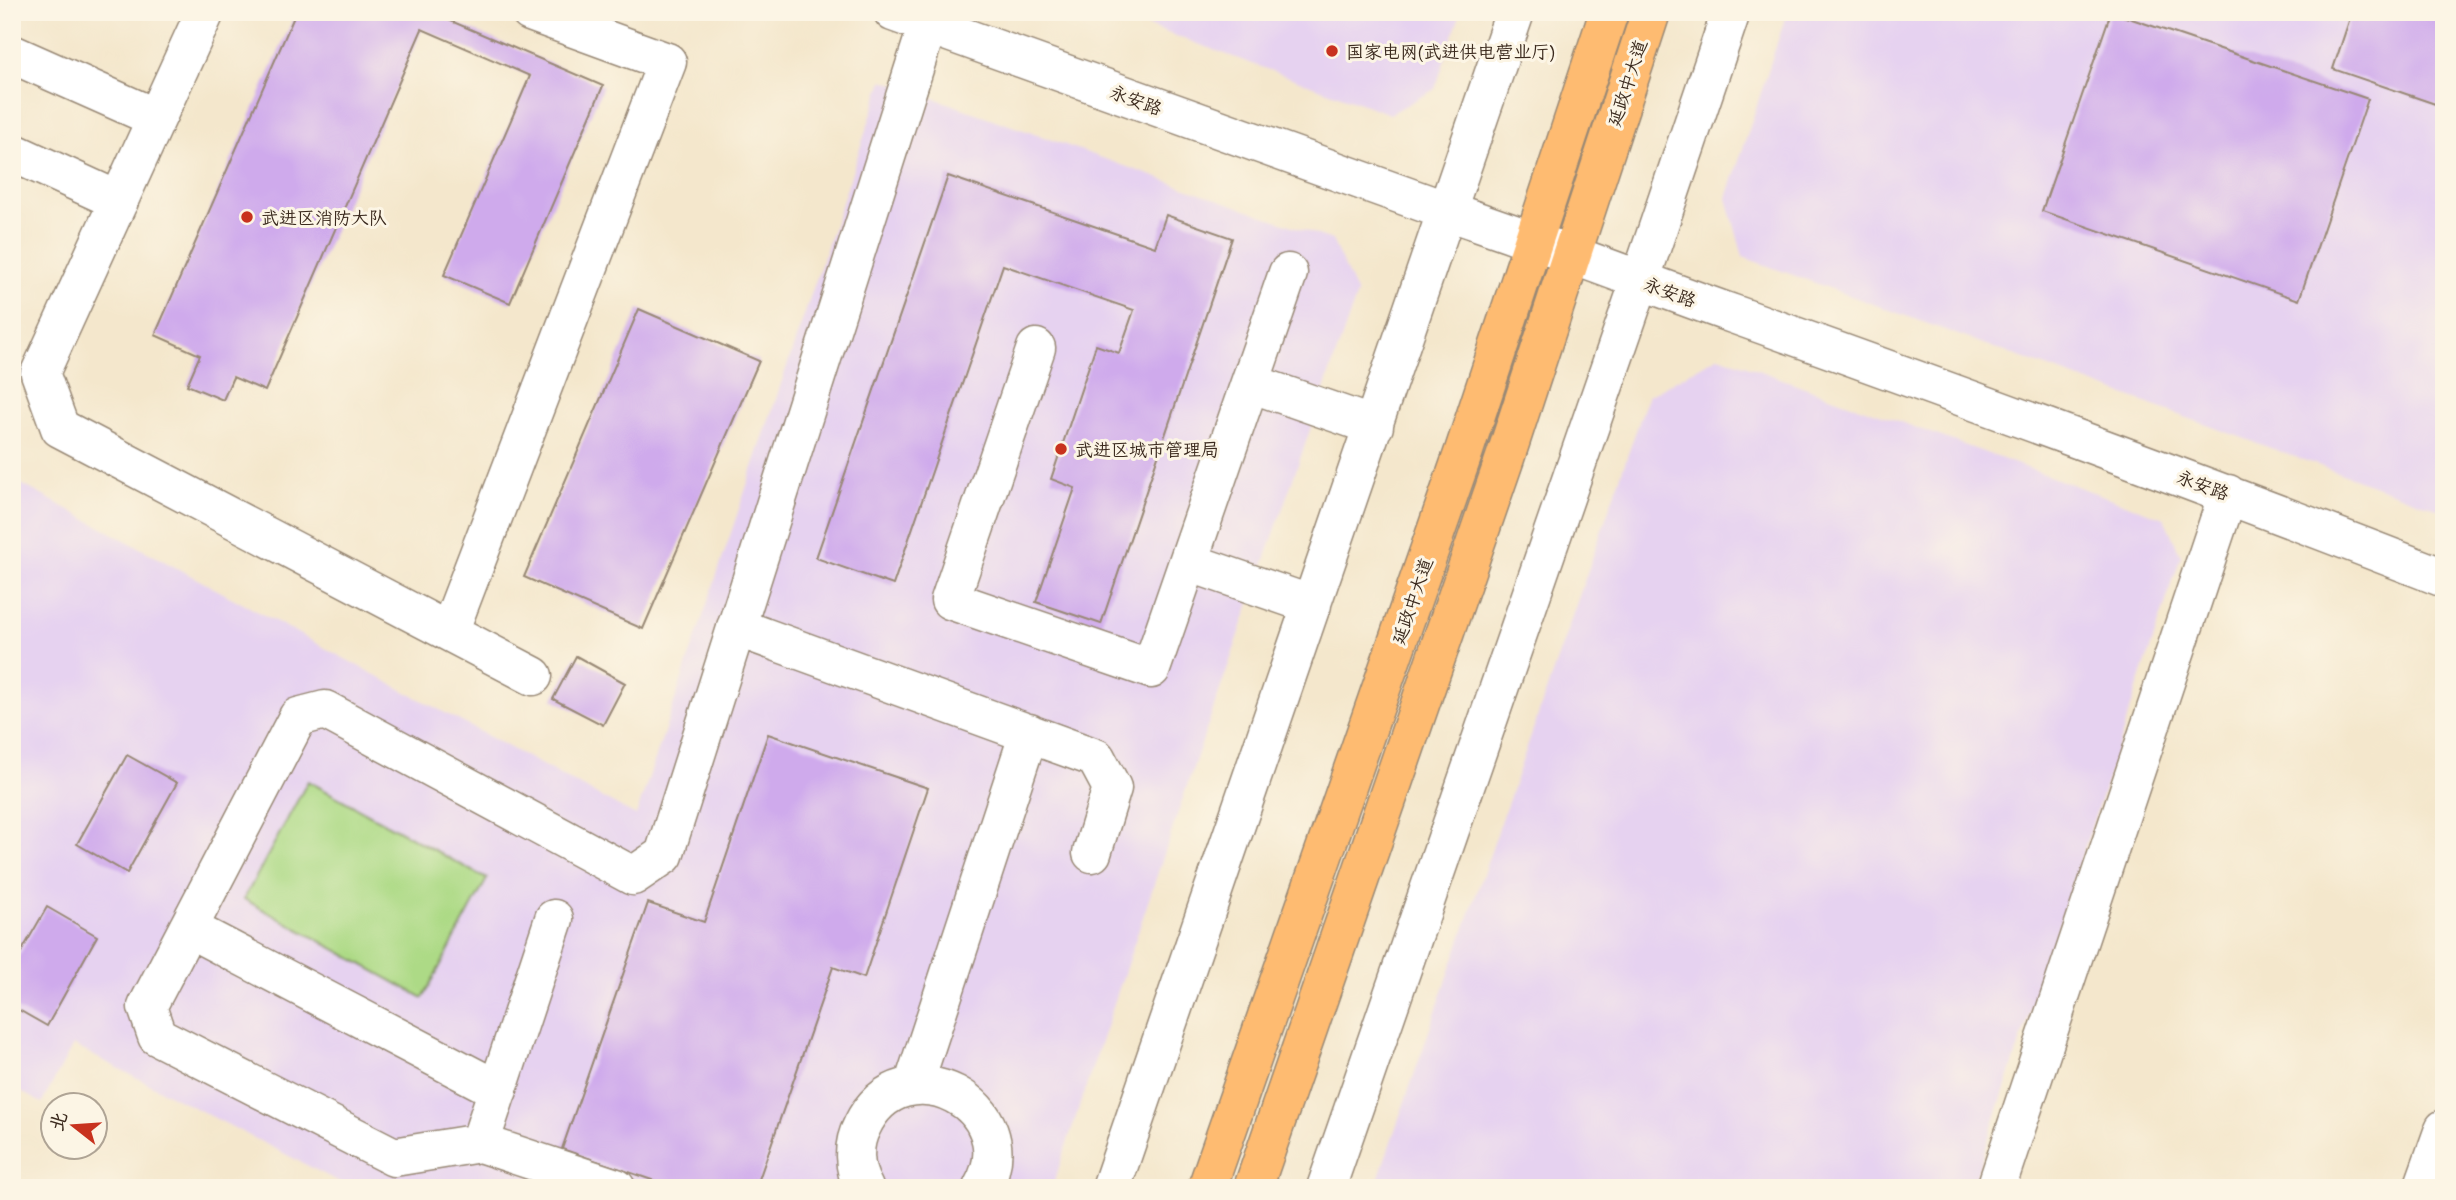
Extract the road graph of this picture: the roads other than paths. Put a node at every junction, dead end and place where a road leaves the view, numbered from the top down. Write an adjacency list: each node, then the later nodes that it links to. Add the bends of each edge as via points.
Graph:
1 (205, 12): 9 (street)
2 (530, 12): 25 (street, via 667,62)
3 (1515, 12): 12 (street)
4 (1609, 12): 13 (main road, 延政中大道)
5 (1651, 12): 14 (main road, 延政中大道)
6 (1731, 12): 16 (street)
7 (918, 16): 12 (street, 永安路); 24 (street)
8 (12, 54): 9 (street)
9 (156, 118): 11 (street)
10 (12, 152): 11 (street)
11 (119, 201): 25 (street, via 40,373 60,428)
12 (1447, 211): 13 (street, 永安路); 19 (street)
13 (1535, 240): 14 (street, 永安路); 39 (main road, 延政中大道)
14 (1571, 255): 16 (street, 永安路); 40 (main road, 延政中大道)
15 (1288, 273): 18 (street)
16 (1640, 281): 20 (street, 永安路); 41 (street)
17 (1036, 348): 21 (street, via 950,600 1151,669)
18 (1250, 383): 19 (street); 21 (street)
19 (1374, 426): 23 (street)
20 (2228, 494): 22 (street, 永安路); 42 (street)
21 (1188, 562): 23 (street)
22 (2444, 578)
23 (1312, 605): 38 (street)
24 (736, 627): 27 (street); 30 (street, via 664,855 633,877 325,710 298,717)
25 (449, 632): 26 (street)
26 (533, 676)
27 (1029, 733): 28 (street, via 1097,758 1112,789); 31 (street)
28 (1092, 853)
29 (554, 919): 32 (street)
30 (188, 928): 32 (street); 34 (street, via 147,1007 157,1036 394,1157)
31 (913, 1086): 35 (street, via 946,1088 980,1115 990,1135); 37 (street, via 883,1098 867,1114 857,1134 855,1157)
32 (498, 1090): 34 (street)
33 (2444, 1129): 43 (street)
34 (480, 1143): 36 (street)
35 (995, 1185)
36 (616, 1188)
37 (864, 1188)
38 (1111, 1188)
39 (1208, 1188)
40 (1253, 1188)
41 (1326, 1188)
42 (1996, 1188)
43 (2423, 1188)

